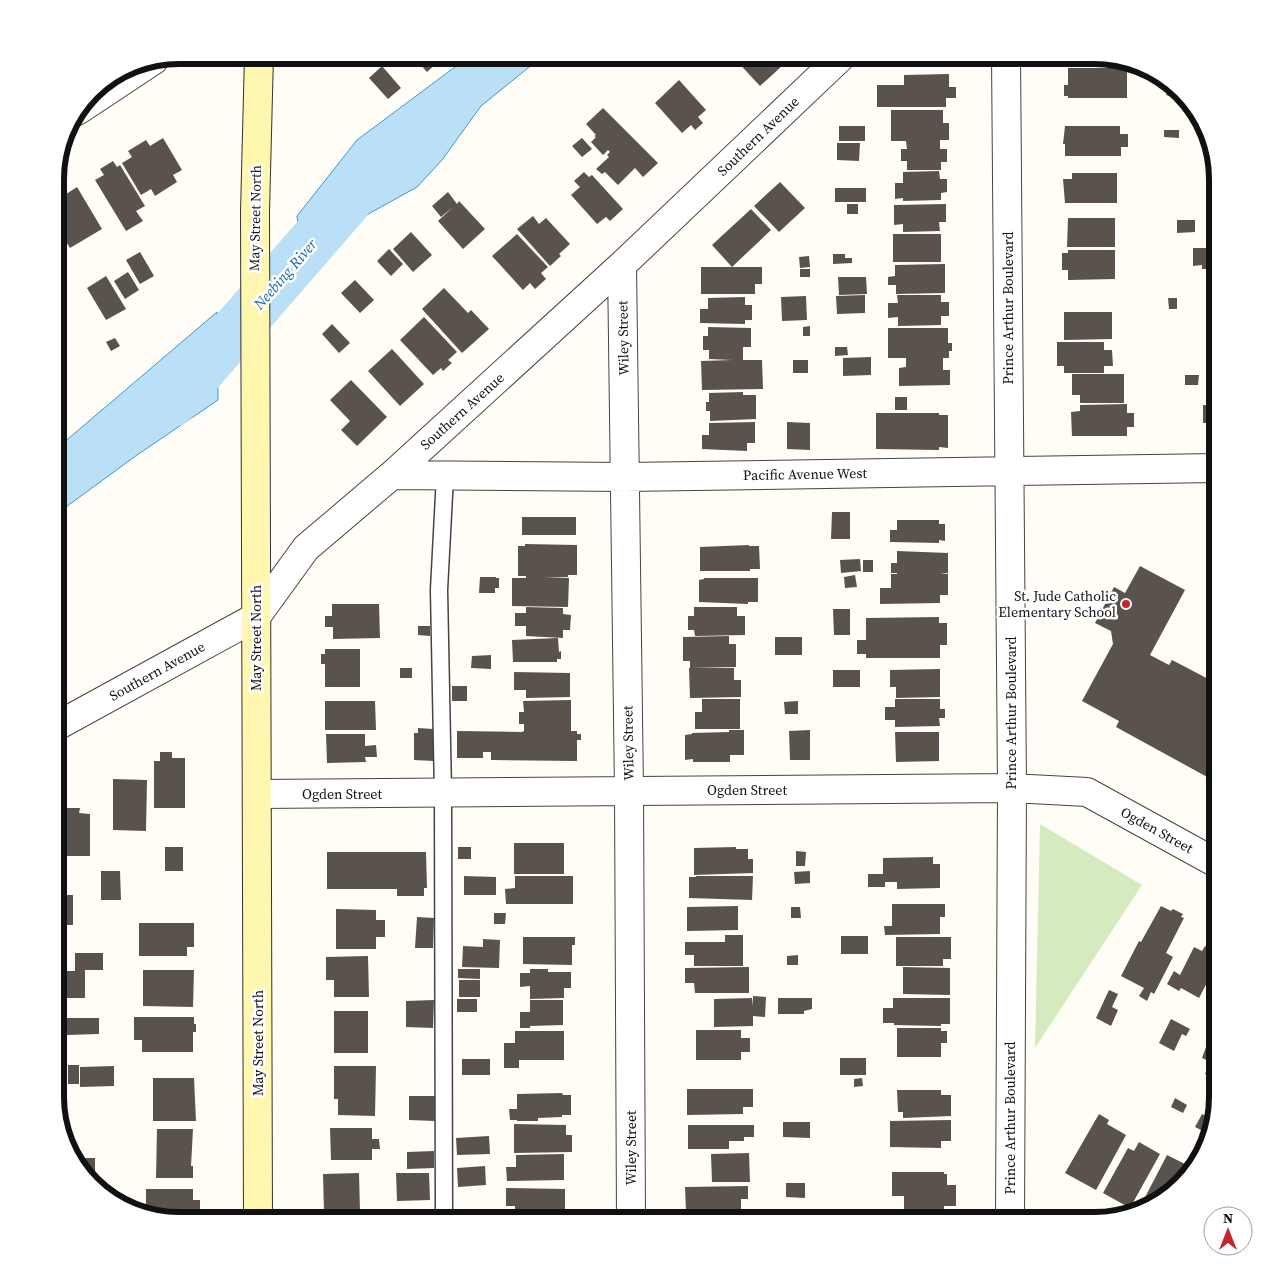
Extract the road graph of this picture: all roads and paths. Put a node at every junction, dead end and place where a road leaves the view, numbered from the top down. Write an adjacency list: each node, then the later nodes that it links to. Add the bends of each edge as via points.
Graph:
1 (259, 64): 12 (main road, May Street North, via 255,212)
2 (834, 64): 6 (street, Southern Avenue)
3 (1006, 64): 8 (street, Prince Arthur Boulevard)
4 (137, 71): 5 (street)
5 (96, 99)
6 (622, 265): 9 (street, Southern Avenue); 11 (street, Wiley Street)
7 (1209, 468): 8 (street, Pacific Avenue West)
8 (1010, 471): 11 (street, Pacific Avenue West); 14 (street, Prince Arthur Boulevard)
9 (392, 475): 10 (street, Pacific Avenue West); 12 (street, Southern Avenue, via 306,548)
10 (445, 476): 11 (street, Pacific Avenue West); 16 (lane, via 439,590)
11 (625, 477): 15 (street, Wiley Street)
12 (256, 617): 13 (street, Southern Avenue); 17 (main road, May Street North)
13 (64, 722)
14 (1012, 788): 15 (street, Ogden Street); 18 (street, Ogden Street, via 1087,792); 22 (street, Prince Arthur Boulevard)
15 (629, 791): 16 (street, Ogden Street); 21 (street, Wiley Street)
16 (444, 793): 17 (street, Ogden Street); 20 (lane)
17 (257, 794): 19 (main road, May Street North)
18 (1209, 859)
19 (258, 1212)
20 (444, 1212)
21 (631, 1212)
22 (1017, 1212)

